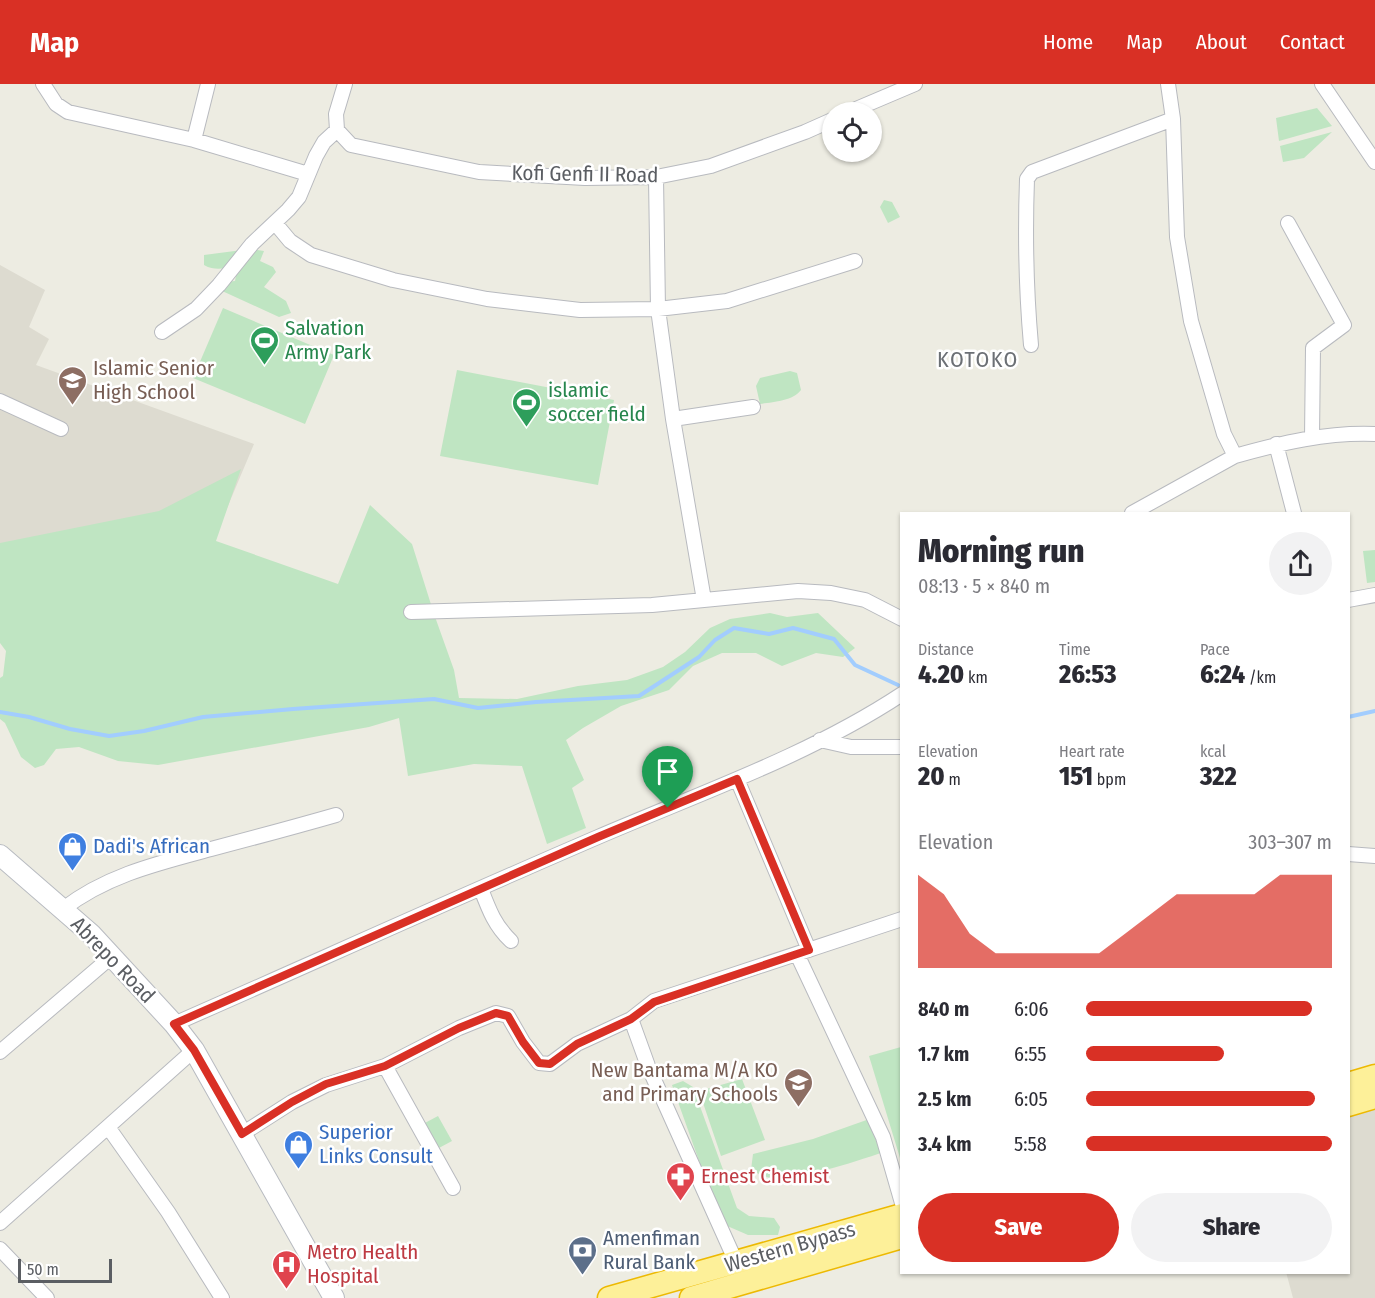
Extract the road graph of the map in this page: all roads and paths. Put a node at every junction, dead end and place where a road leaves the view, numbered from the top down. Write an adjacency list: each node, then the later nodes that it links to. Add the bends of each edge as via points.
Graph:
1 (43, 84): 11 (street, via 56,104 68,112)
2 (208, 84): 11 (street)
3 (345, 84): 10 (street, via 336,114)
4 (915, 84): 7 (street)
5 (1168, 84): 8 (street)
6 (1322, 84): 12 (street)
7 (873, 102)
8 (1173, 119): 20 (street, via 1032,171 1026,178); 28 (street, via 1177,237 1191,321 1224,434)
9 (822, 124): 14 (street, Kofi Genfi II Road, via 711,166)
10 (337, 130): 13 (street, via 324,142); 14 (street, Kofi Genfi II Road, via 351,145 479,171 585,178)
11 (194, 140): 13 (street)
12 (1375, 162)
13 (308, 174): 15 (street, via 299,197)
14 (656, 177): 18 (street)
15 (275, 223): 18 (street, via 290,241 311,255 393,280 534,305 580,310); 19 (street, via 196,309)
16 (1288, 223): 26 (street, via 1344,325 1312,348)
17 (855, 261): 18 (street, via 727,301)
18 (658, 309): 23 (street)
19 (162, 332)
20 (1031, 345)
21 (0, 401): 24 (street)
22 (753, 407): 23 (street)
23 (674, 419): 32 (street)
24 (61, 429)
25 (1375, 434): 26 (street)
26 (1312, 438): 27 (street)
27 (1276, 444): 28 (street); 30 (street)
28 (1235, 456): 29 (street)
29 (1134, 512)
30 (1294, 512)
31 (1375, 595): 33 (street)
32 (704, 600): 34 (street); 35 (street, via 798,591 831,592 865,600)
33 (1350, 600)
34 (411, 612)
35 (900, 618)
36 (900, 695): 37 (street, via 871,715)
37 (820, 740): 38 (street, via 851,747); 39 (street)
38 (900, 747)
39 (737, 779): 44 (street); 48 (street)
40 (336, 816): 45 (street, via 146,866 109,880)
41 (1350, 854): 43 (street)
42 (0, 855): 45 (main road, Abrepo Road)
43 (1375, 856)
44 (482, 889): 47 (street, via 491,916); 51 (street)
45 (63, 909): 49 (main road, Abrepo Road)
46 (900, 920): 48 (street)
47 (511, 941)
48 (803, 952): 50 (street, via 654,1002); 62 (street, via 883,1137)
49 (111, 957): 51 (main road, Abrepo Road); 53 (street)
50 (631, 1019): 54 (street, via 577,1044 550,1064 539,1063 508,1016 496,1013); 67 (street, via 648,1066)
51 (174, 1024): 52 (main road, Abrepo Road)
52 (194, 1050): 59 (street); 60 (main road, Abrepo Road)
53 (0, 1052)
54 (385, 1066): 60 (street, via 326,1084); 61 (street)
55 (1375, 1076): 56 (highway)
56 (1350, 1083)
57 (1375, 1097): 58 (highway)
58 (1350, 1104)
59 (108, 1127): 64 (street); 69 (street)
60 (242, 1134): 70 (main road, Abrepo Road)
61 (453, 1188)
62 (900, 1196)
63 (900, 1216): 67 (highway, Western Bypass)
64 (0, 1223)
65 (900, 1238): 72 (highway, Western Bypass)
66 (0, 1249): 68 (street)
67 (736, 1262): 71 (highway, Western Bypass)
68 (47, 1298)
69 (222, 1298)
70 (334, 1298)
71 (609, 1298)
72 (692, 1298)

